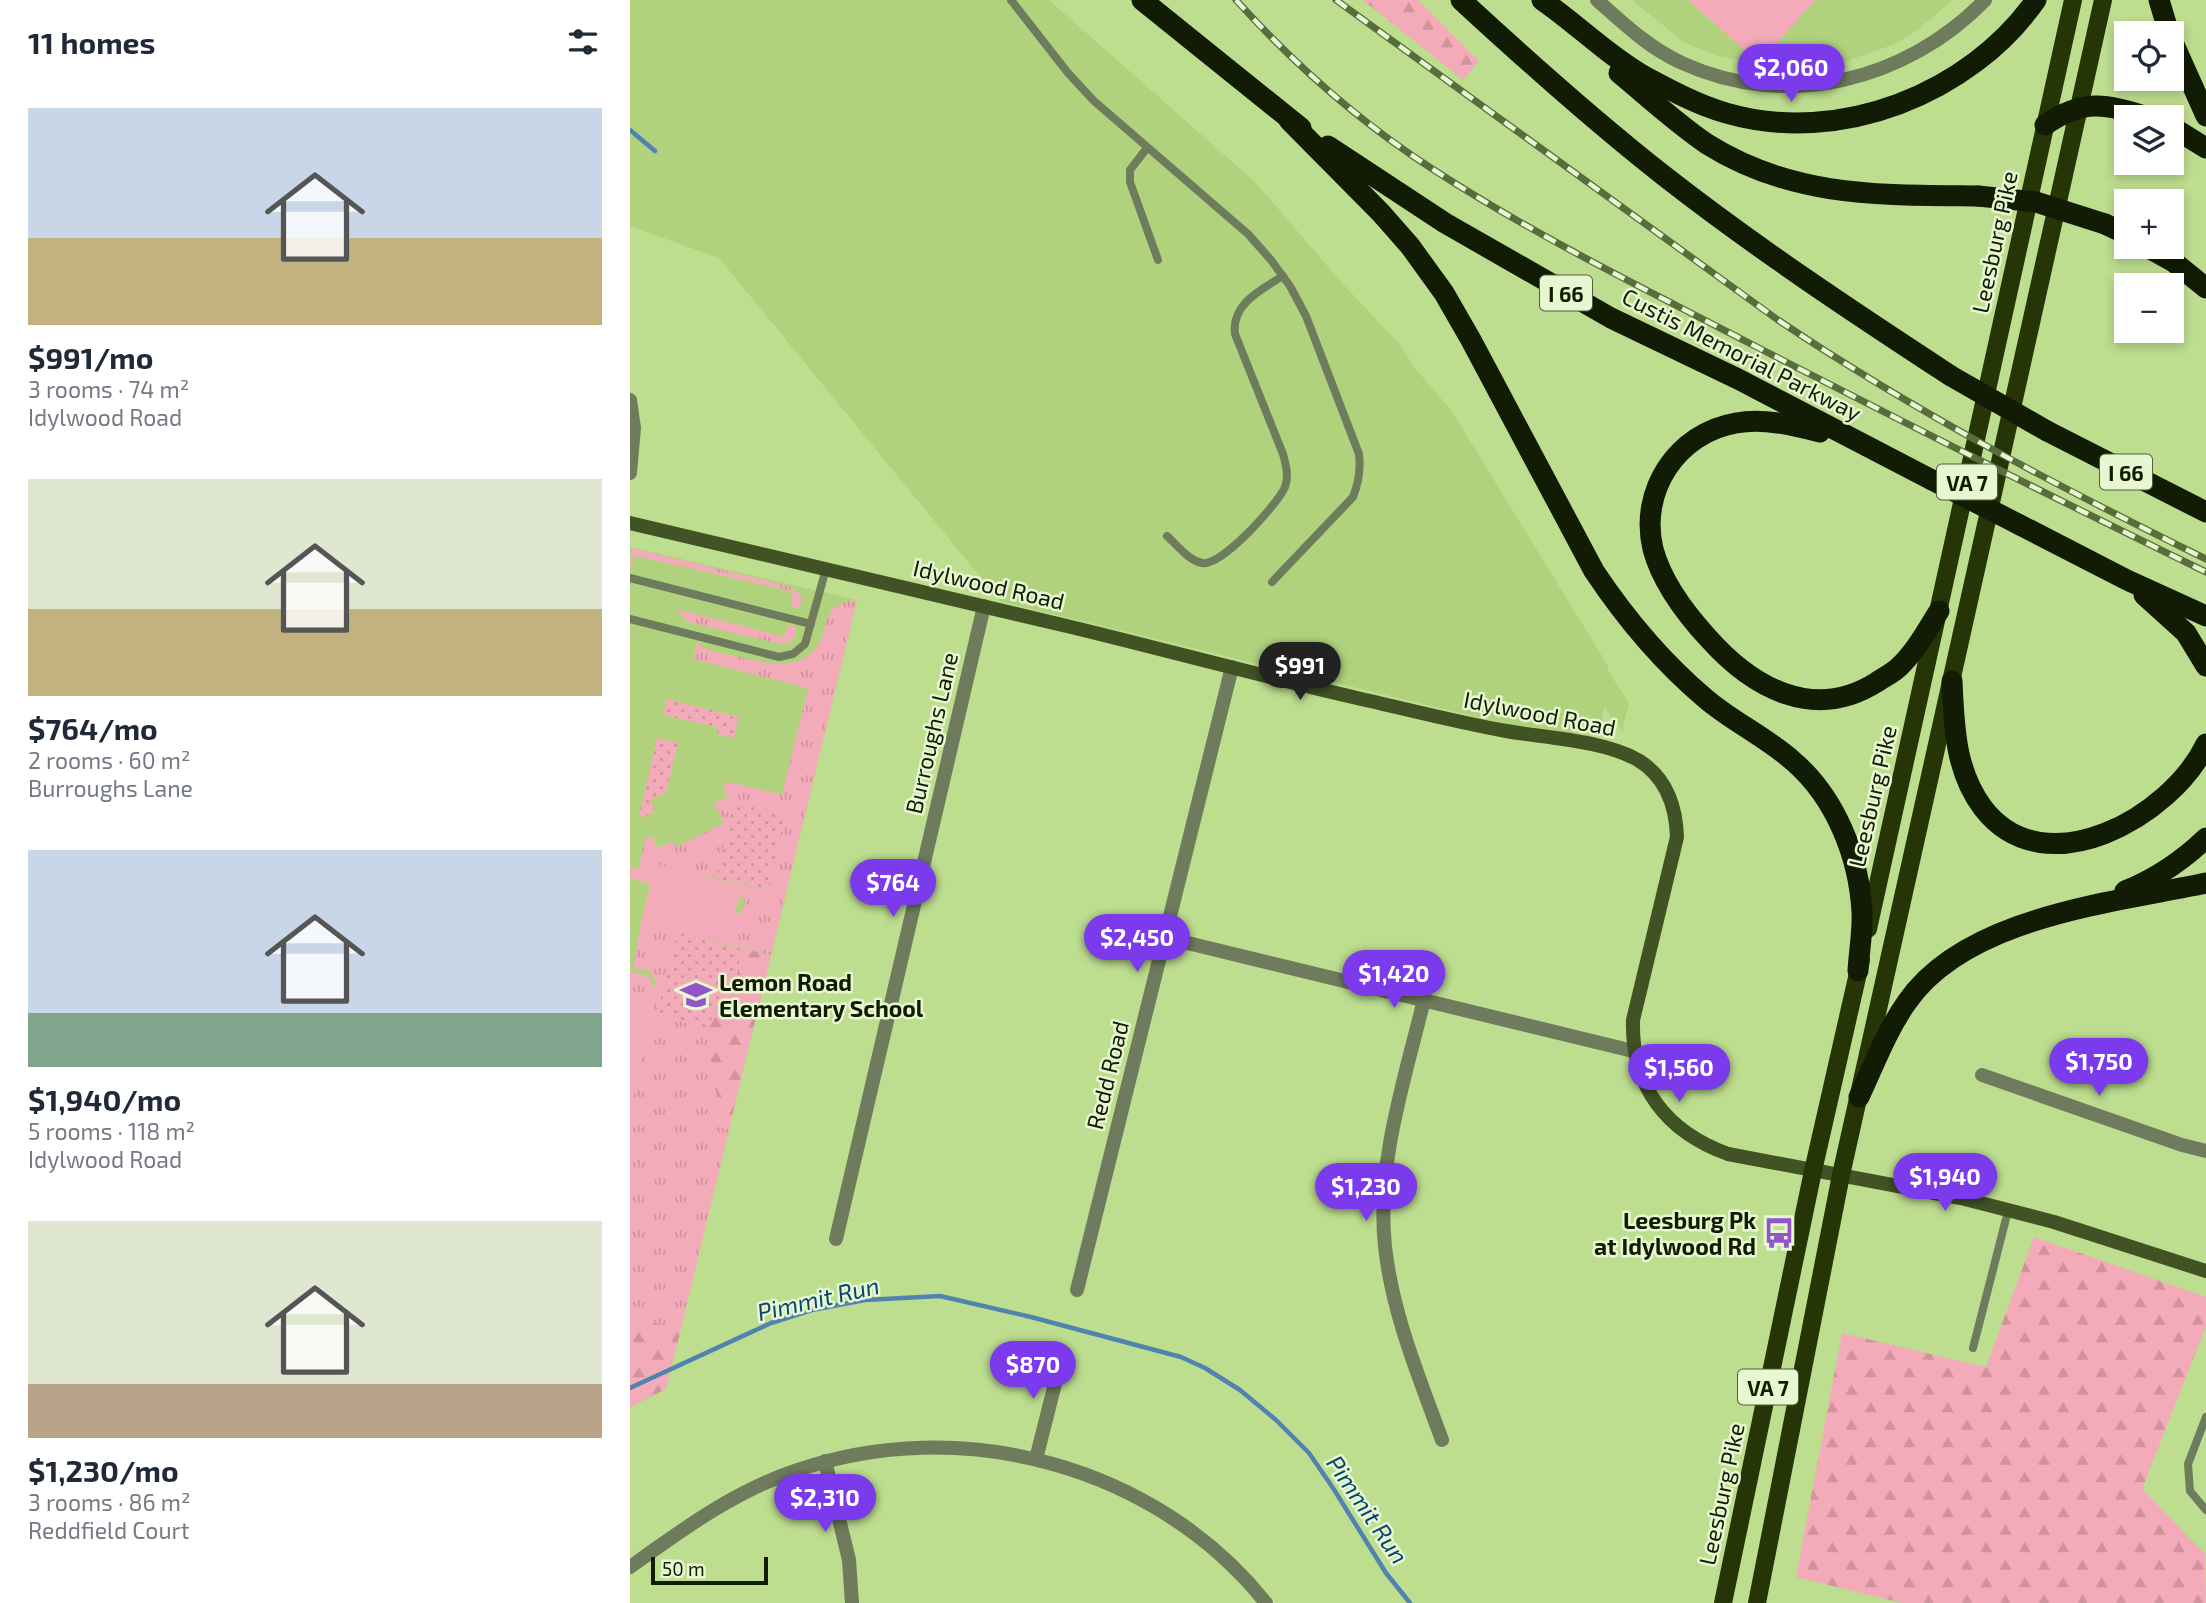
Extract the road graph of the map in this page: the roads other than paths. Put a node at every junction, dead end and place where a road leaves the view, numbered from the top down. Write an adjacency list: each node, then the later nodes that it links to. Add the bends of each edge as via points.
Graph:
1 (1011, 0): 19 (lane, via 1068,73)
2 (1142, 0): 16 (highway, Custis Memorial Parkway / I 66)
3 (1461, 0): 31 (highway, I 66, bridge, via 1586,113 1662,174 1848,309 2047,431)
4 (1541, 0): 7 (highway, via 1630,67 1675,92 1727,113 1794,122 1868,112 1937,87 1995,48); 21 (highway, bridge, via 1676,121 1746,164 1793,182 1839,191 2036,202)
5 (1597, 0): 6 (street, via 1656,49 1682,63 1737,81 1798,87 1855,79 1885,69 1940,39)
6 (1985, 0)
7 (2036, 0)
8 (2073, 0): 17 (main road, Leesburg Pike / VA 7)
9 (2103, 0): 13 (main road, VA 7)
10 (2159, 0): 11 (highway)
11 (2165, 21)
12 (2184, 67): 15 (highway)
13 (2079, 106): 14 (highway); 17 (highway); 45 (main road, VA 7)
14 (2114, 108)
15 (2206, 116)
16 (1289, 120): 29 (highway, Custis Memorial Parkway / I 66, via 1512,263); 51 (highway, via 1381,213 1444,293 1617,606 1674,670 1707,700 1794,762 1831,806 1855,865 1862,912)
17 (2045, 125): 39 (main road, Leesburg Pike / VA 7)
18 (2184, 134): 20 (highway)
19 (1147, 148): 24 (lane, via 1130,170 1130,182); 26 (lane, via 1248,234)
20 (2206, 148)
21 (2114, 228)
22 (2184, 257): 25 (highway)
23 (2169, 259): 27 (highway)
24 (1158, 260)
25 (2206, 269)
26 (1283, 276): 33 (lane, via 1250,298 1233,324 1283,454 1287,473 1283,491 1217,561 1194,560); 37 (lane, via 1306,316 1361,469 1353,497)
27 (2206, 288)
28 (630, 400): 30 (street, via 634,428)
29 (1857, 441): 36 (highway, Custis Memorial Parkway / I 66, bridge); 39 (highway, via 1760,421 1726,425 1696,438 1679,451 1656,486 1650,528 1660,569 1693,622 1747,675 1766,687 1809,699 1848,695 1898,668)
30 (630, 473)
31 (2206, 512)
32 (630, 523): 34 (main road, Idylwood Road)
33 (1167, 536)
34 (826, 569): 38 (main road, Idylwood Road); 42 (lane)
35 (630, 578): 42 (lane)
36 (2127, 580): 40 (highway, Custis Memorial Parkway / I 66); 43 (highway, via 2186,633)
37 (1272, 582)
38 (985, 606): 44 (main road, Idylwood Road); 60 (street, Burroughs Lane)
39 (1939, 611): 51 (main road, Leesburg Pike / VA 7)
40 (2206, 616)
41 (630, 619): 42 (lane, via 779,657 793,654 805,643)
42 (811, 624)
43 (2206, 666)
44 (1232, 667): 50 (street, Redd Road); 53 (main road, Idylwood Road, via 1503,730 1594,746 1626,754 1653,772 1673,803 1676,837 1633,1020)
45 (1952, 681): 46 (highway, via 1954,732 1963,771 1975,796 1999,824 2035,841 2080,841 2122,827 2182,778); 55 (main road, VA 7)
46 (2206, 744)
47 (2206, 838): 49 (highway, via 2147,882)
48 (2206, 883): 49 (highway)
49 (2077, 910): 55 (highway, via 2005,930 1927,978 1892,1026)
50 (1163, 937): 52 (street); 62 (street, Redd Road)
51 (1858, 971): 57 (main road, Leesburg Pike / VA 7)
52 (1424, 1000): 53 (street); 66 (street, via 1395,1120 1385,1190 1385,1245 1400,1320)
53 (1633, 1051): 57 (main road, Idylwood Road, via 1646,1088 1690,1137 1728,1154)
54 (1982, 1075): 56 (street)
55 (1859, 1097): 58 (main road, VA 7)
56 (2206, 1151)
57 (1813, 1171): 58 (main road, Idylwood Road); 73 (main road, Leesburg Pike / VA 7)
58 (1841, 1175): 59 (main road, Idylwood Road); 74 (main road, VA 7)
59 (2008, 1210): 61 (main road, Idylwood Road); 63 (lane)
60 (836, 1239)
61 (2206, 1271)
62 (1077, 1290)
63 (1973, 1348)
64 (1063, 1352): 67 (street)
65 (2206, 1417): 69 (lane, via 2188,1464 2190,1491)
66 (1442, 1440)
67 (1036, 1459): 68 (street, via 953,1447 881,1450); 72 (street, via 1108,1483 1167,1515 1231,1565)
68 (825, 1461): 70 (street, via 735,1496); 71 (street, via 849,1560)
69 (2206, 1510)
70 (630, 1567)
71 (852, 1603)
72 (1266, 1603)
73 (1723, 1603)
74 (1757, 1603)

